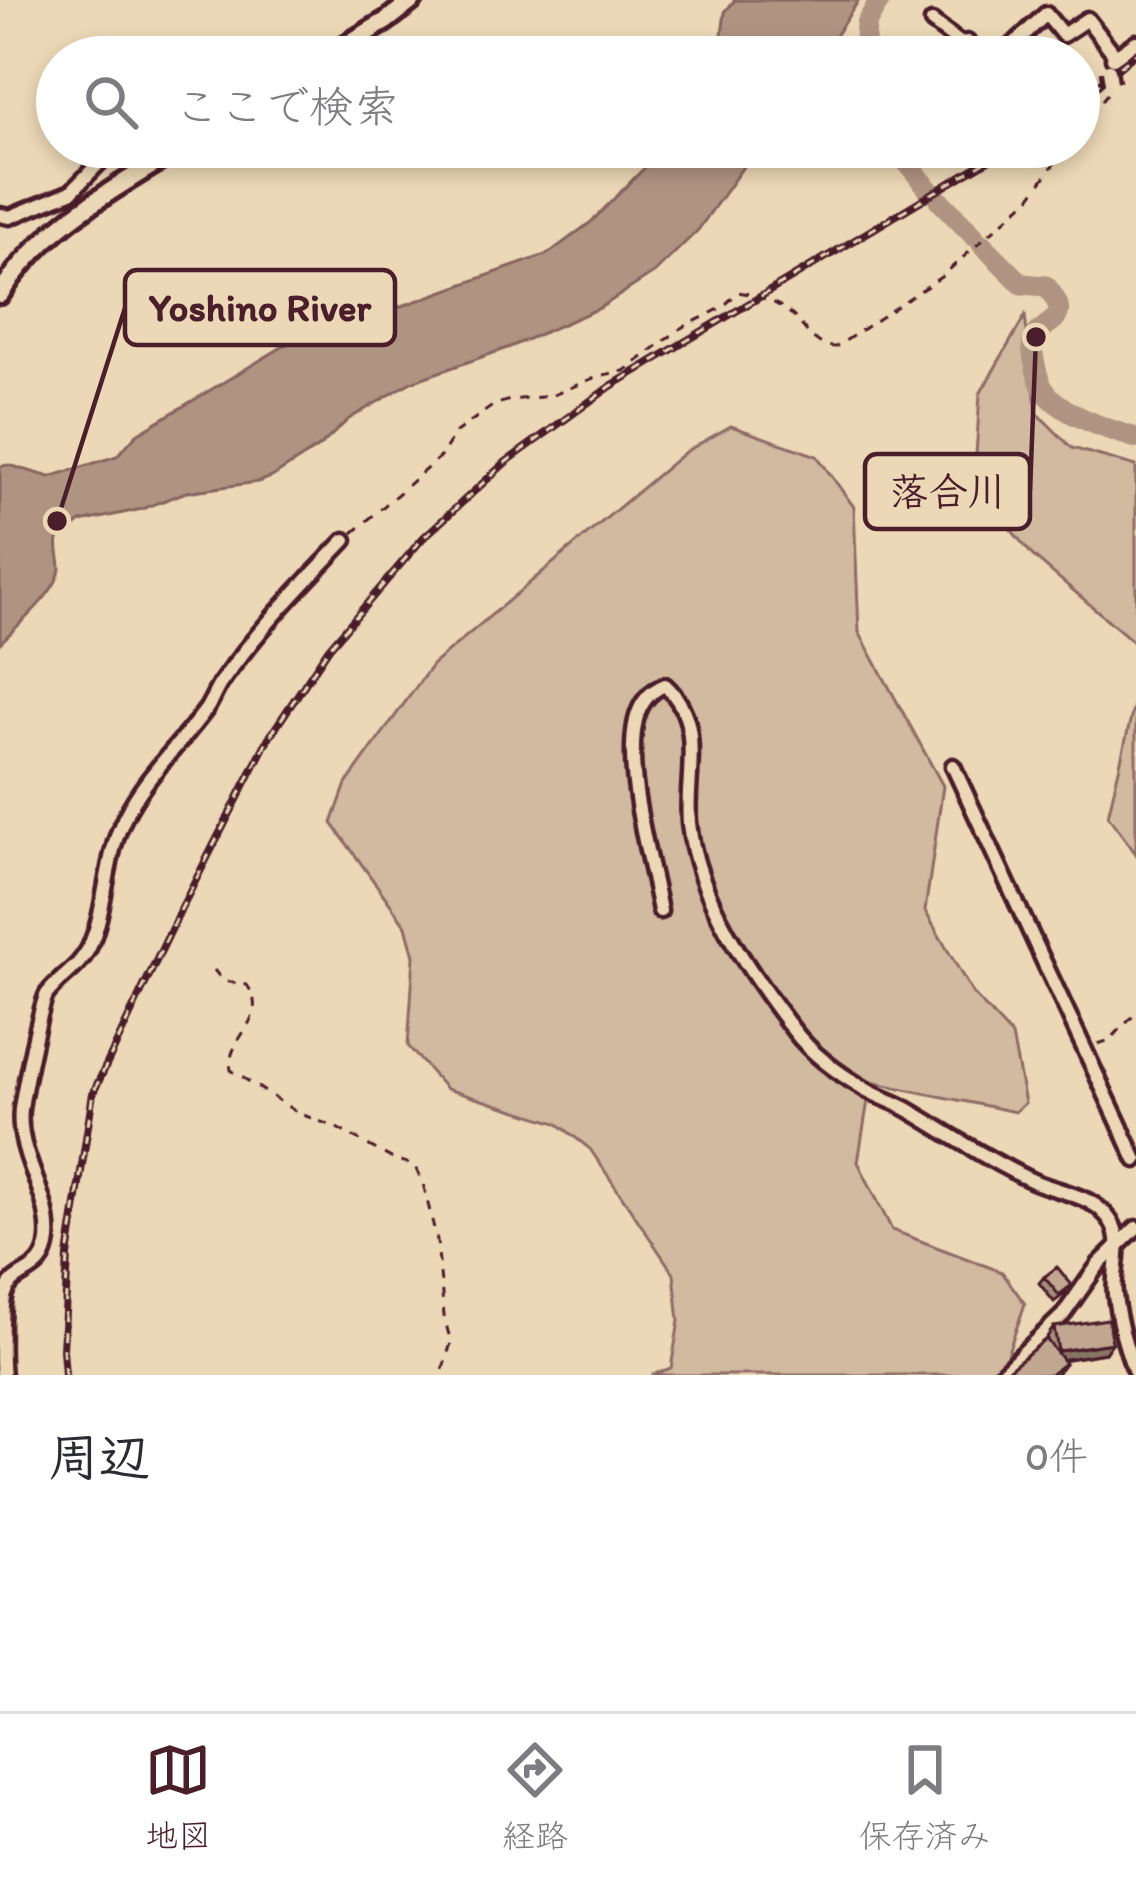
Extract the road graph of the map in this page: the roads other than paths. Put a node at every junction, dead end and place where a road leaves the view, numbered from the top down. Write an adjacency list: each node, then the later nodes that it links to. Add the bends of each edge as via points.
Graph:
1 (413, 0): 3 (main road)
2 (932, 22): 4 (street)
3 (361, 36)
4 (945, 36)
5 (1022, 36): 7 (street, via 1046,14 1063,35 1087,19)
6 (1136, 42): 7 (street)
7 (1115, 55): 8 (street)
8 (1110, 82)
9 (94, 168): 11 (street, via 71,192)
10 (149, 168): 12 (main road, via 38,244)
11 (0, 215)
12 (0, 294)
13 (345, 540): 19 (street, via 154,770 113,846 90,946 43,999 20,1115 50,1221 47,1250 5,1293)
14 (953, 766): 16 (street)
15 (660, 910): 18 (street, via 634,761 642,704 665,685 681,700 692,737 696,865 735,944 798,1036 866,1090 1034,1181 1095,1204 1112,1224)
16 (1136, 1160)
17 (1136, 1228): 18 (street)
18 (1116, 1249): 21 (street); 22 (street, via 1115,1294)
19 (0, 1356): 20 (street)
20 (3, 1375)
21 (1000, 1375)
22 (1136, 1375)

